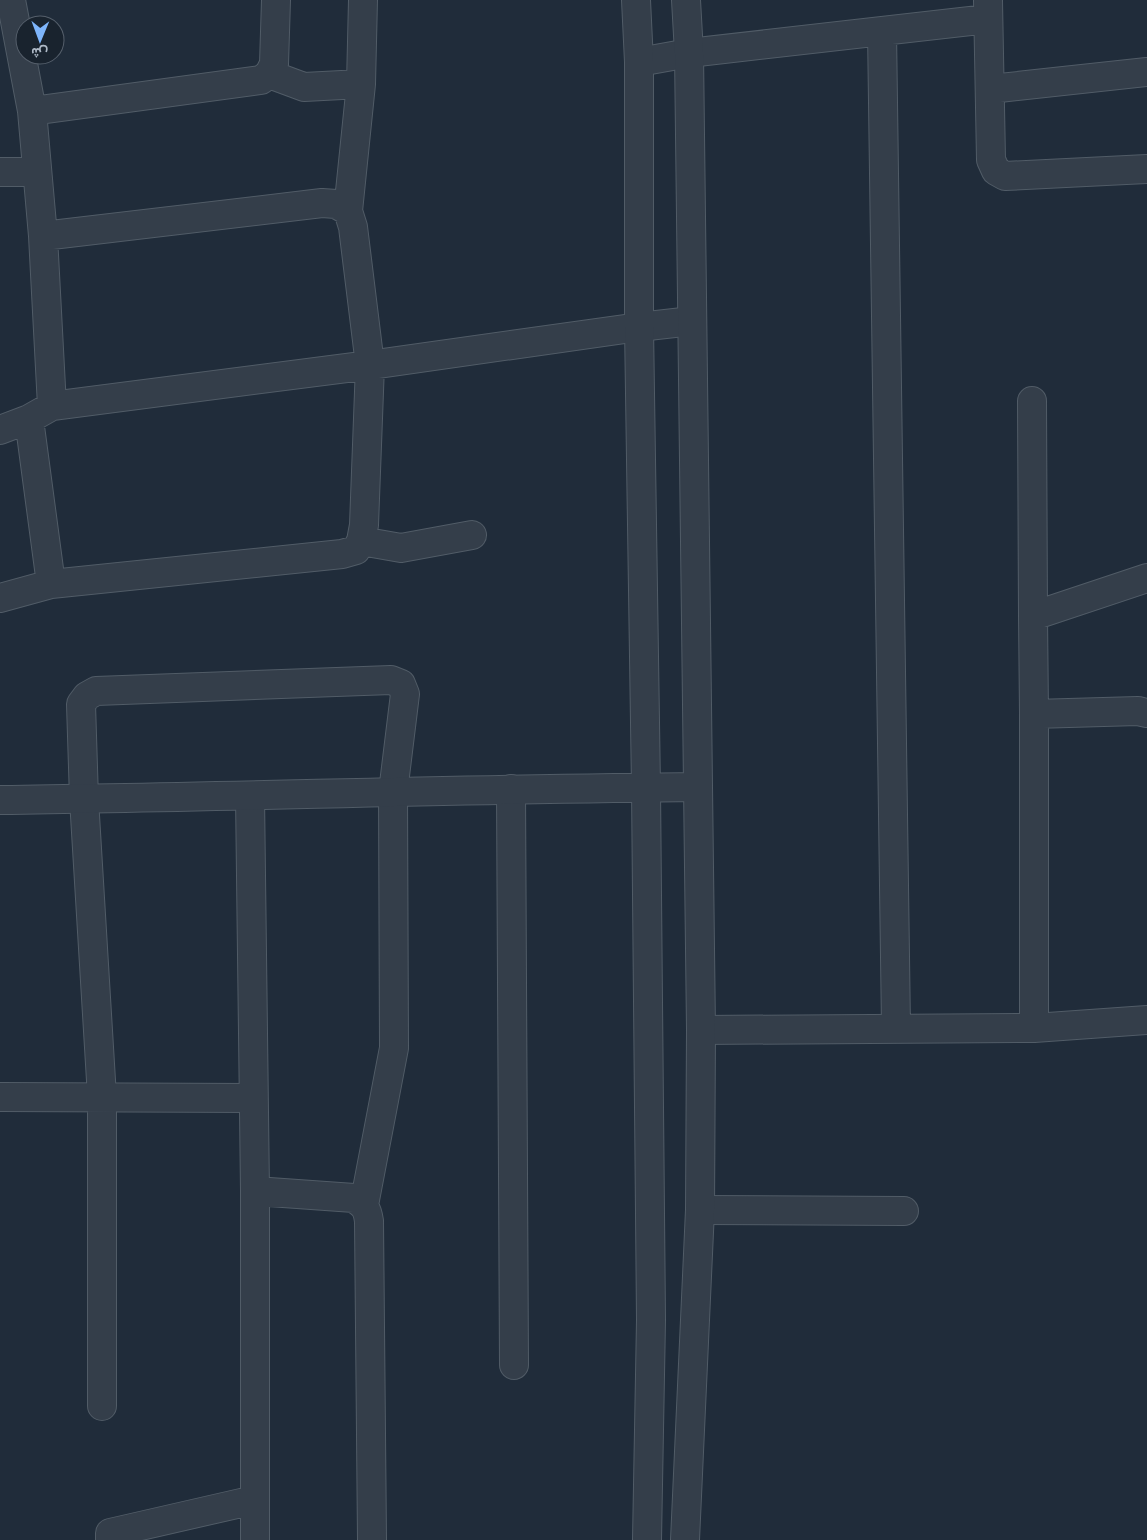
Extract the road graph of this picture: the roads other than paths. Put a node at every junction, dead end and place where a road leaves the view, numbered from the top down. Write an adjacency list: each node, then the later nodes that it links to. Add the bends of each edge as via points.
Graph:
1 (276, 0): 11 (street, via 274,64)
2 (363, 0): 12 (street)
3 (636, 0): 9 (street)
4 (686, 0): 8 (street)
5 (18, 1): 14 (street)
6 (988, 9): 7 (street); 13 (street)
7 (882, 31): 8 (street); 43 (street)
8 (689, 53): 9 (street); 20 (street)
9 (639, 62): 21 (street)
10 (1147, 72): 13 (street)
11 (269, 74): 12 (street, via 304,87); 14 (street, via 261,80)
12 (361, 84): 18 (street)
13 (990, 89): 15 (street, via 991,160 996,171 1005,176)
14 (32, 111): 17 (street)
15 (1147, 169)
16 (0, 172): 17 (street)
17 (37, 172): 19 (street)
18 (348, 211): 19 (street, via 336,204 322,203); 22 (street)
19 (43, 236): 24 (street)
20 (692, 321): 21 (street); 35 (street)
21 (639, 327): 22 (street); 36 (street)
22 (370, 365): 24 (street); 28 (street)
23 (1032, 401): 32 (street)
24 (52, 406): 25 (street)
25 (28, 419): 26 (street); 30 (street)
26 (0, 430)
27 (472, 535): 28 (street, via 401,548)
28 (361, 541): 30 (street, via 356,550 342,554)
29 (1147, 578): 32 (street)
30 (51, 584): 31 (street)
31 (0, 598)
32 (1033, 616): 34 (street)
33 (1147, 713): 34 (street, via 1138,710)
34 (1034, 714): 44 (street)
35 (698, 787): 36 (street); 45 (street)
36 (646, 788): 37 (street); 59 (street, via 651,1320)
37 (511, 789): 38 (street); 53 (street)
38 (393, 792): 39 (street); 40 (street, via 405,694 401,684 391,680 96,691 81,704); 50 (street, via 394,1048)
39 (250, 796): 40 (street); 48 (street)
40 (84, 799): 41 (street); 47 (street)
41 (0, 800)
42 (1147, 1020): 44 (street)
43 (896, 1028): 44 (street); 45 (street)
44 (1034, 1028)
45 (701, 1030): 51 (street)
46 (0, 1097): 47 (street)
47 (102, 1097): 48 (street); 54 (street)
48 (252, 1098): 49 (street)
49 (255, 1191): 50 (street, via 354,1198); 55 (street)
50 (364, 1205): 58 (street, via 369,1221)
51 (700, 1210): 52 (street); 60 (street)
52 (904, 1211)
53 (514, 1365)
54 (102, 1406)
55 (254, 1500): 56 (street); 57 (street)
56 (103, 1538)
57 (254, 1540)
58 (372, 1540)
59 (647, 1540)
60 (685, 1540)

